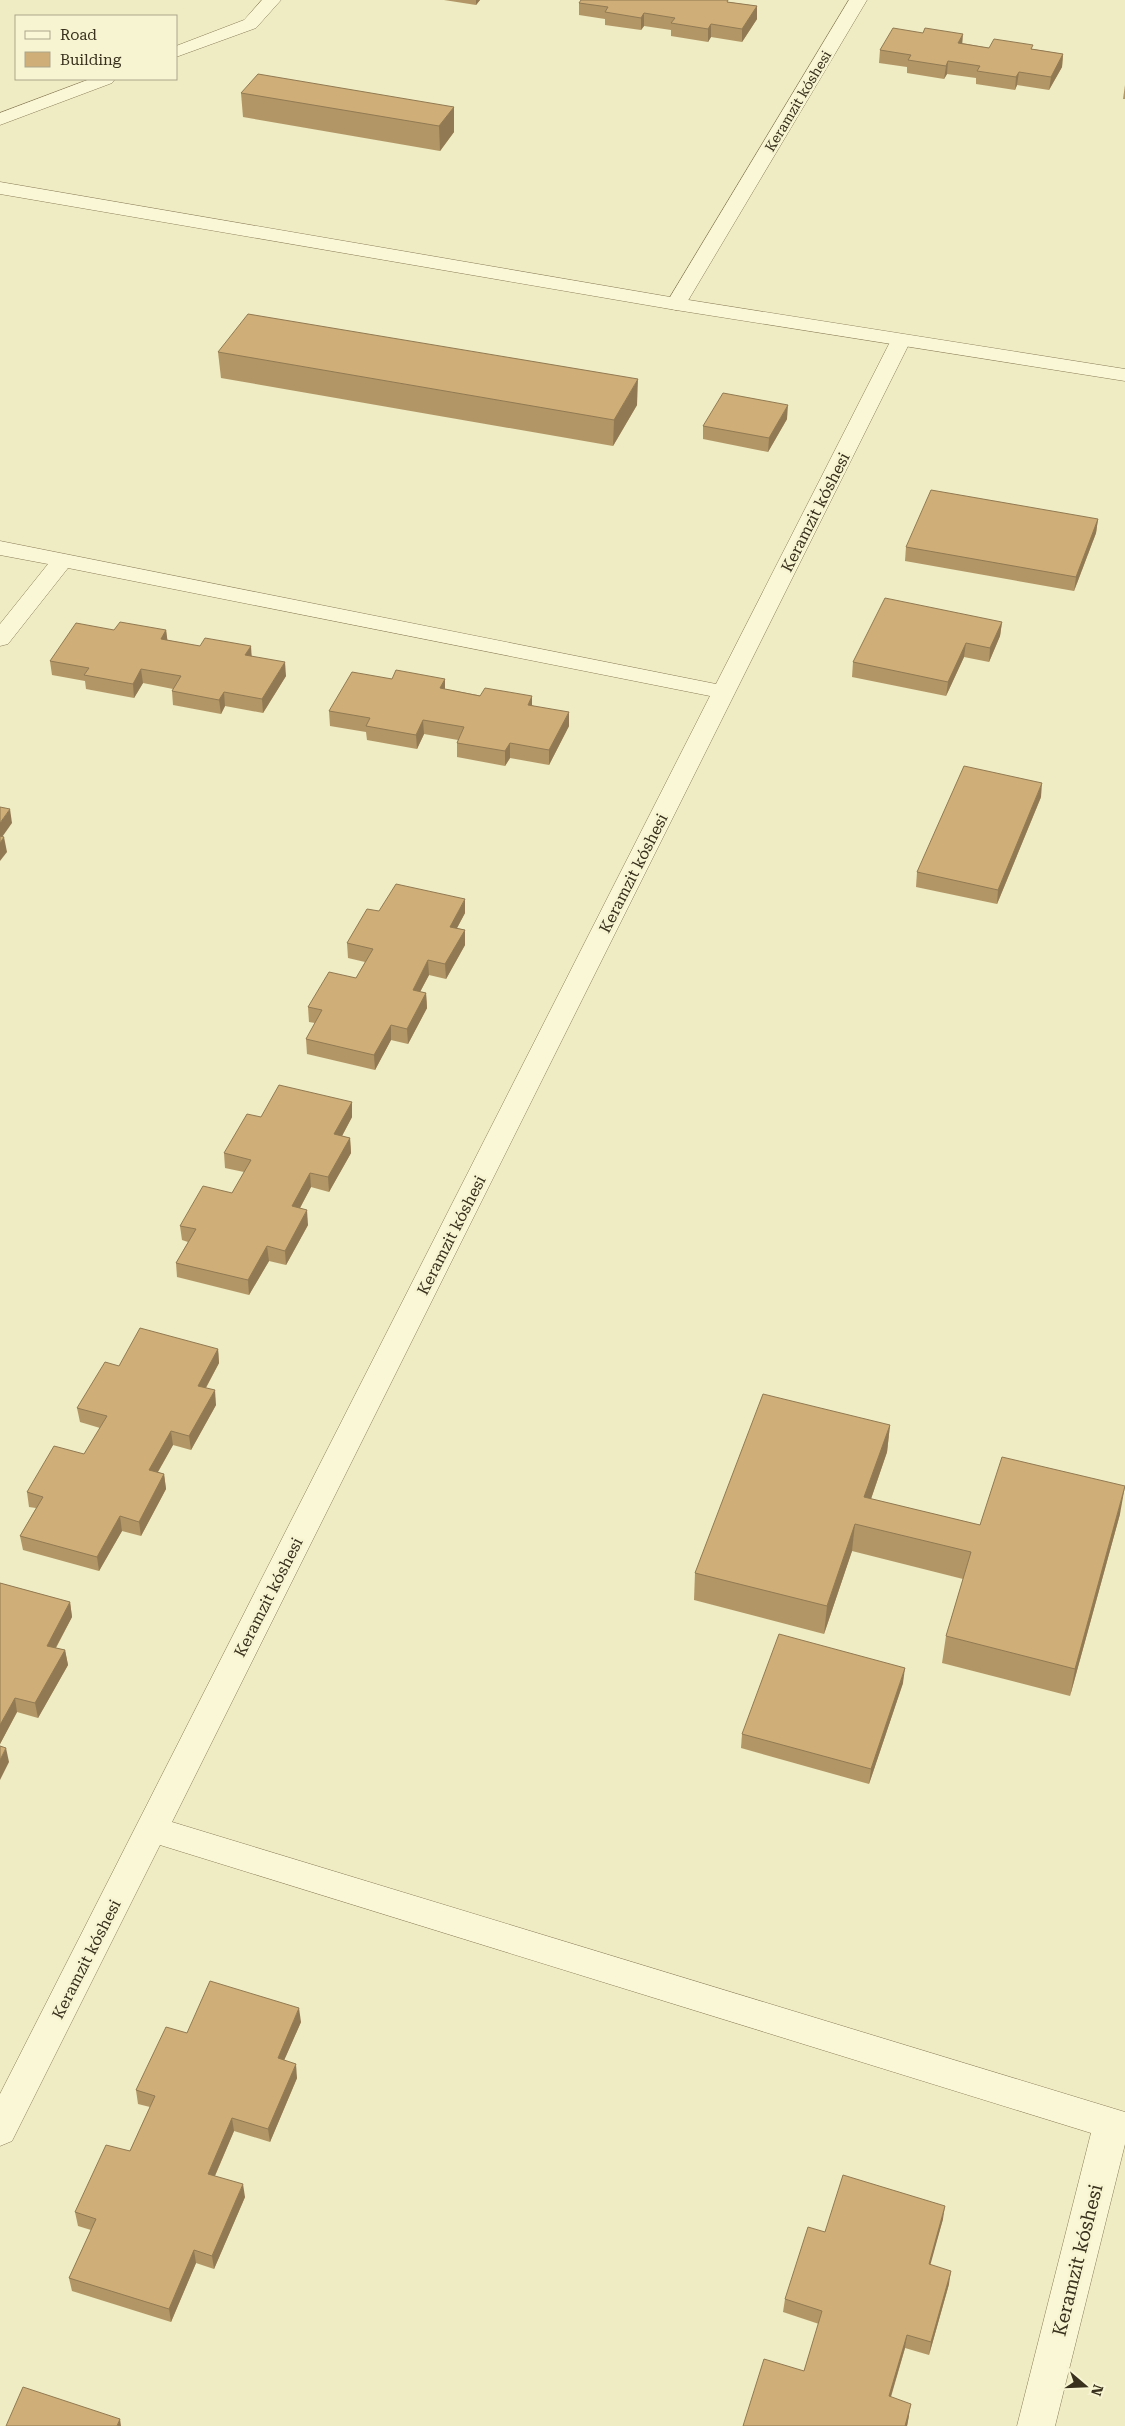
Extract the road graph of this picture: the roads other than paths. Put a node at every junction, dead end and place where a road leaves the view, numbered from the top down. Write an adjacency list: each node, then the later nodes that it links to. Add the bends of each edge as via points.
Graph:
1 (272, 0): 3 (street, via 250,24)
2 (858, 0): 7 (street, Keramzit kóshesi)
3 (178, 51)
4 (103, 80): 5 (street)
5 (0, 119)
6 (0, 188): 7 (street)
7 (676, 304): 8 (street)
8 (901, 340): 9 (street); 13 (street, Keramzit kóshesi)
9 (1125, 375)
10 (0, 548): 11 (street)
11 (63, 560): 12 (street); 13 (street)
12 (0, 639)
13 (724, 692): 14 (street, Keramzit kóshesi)
14 (151, 1829): 15 (street); 16 (street, Keramzit kóshesi)
15 (1118, 2126): 17 (street, Keramzit kóshesi)
16 (0, 2130)
17 (1036, 2426)

